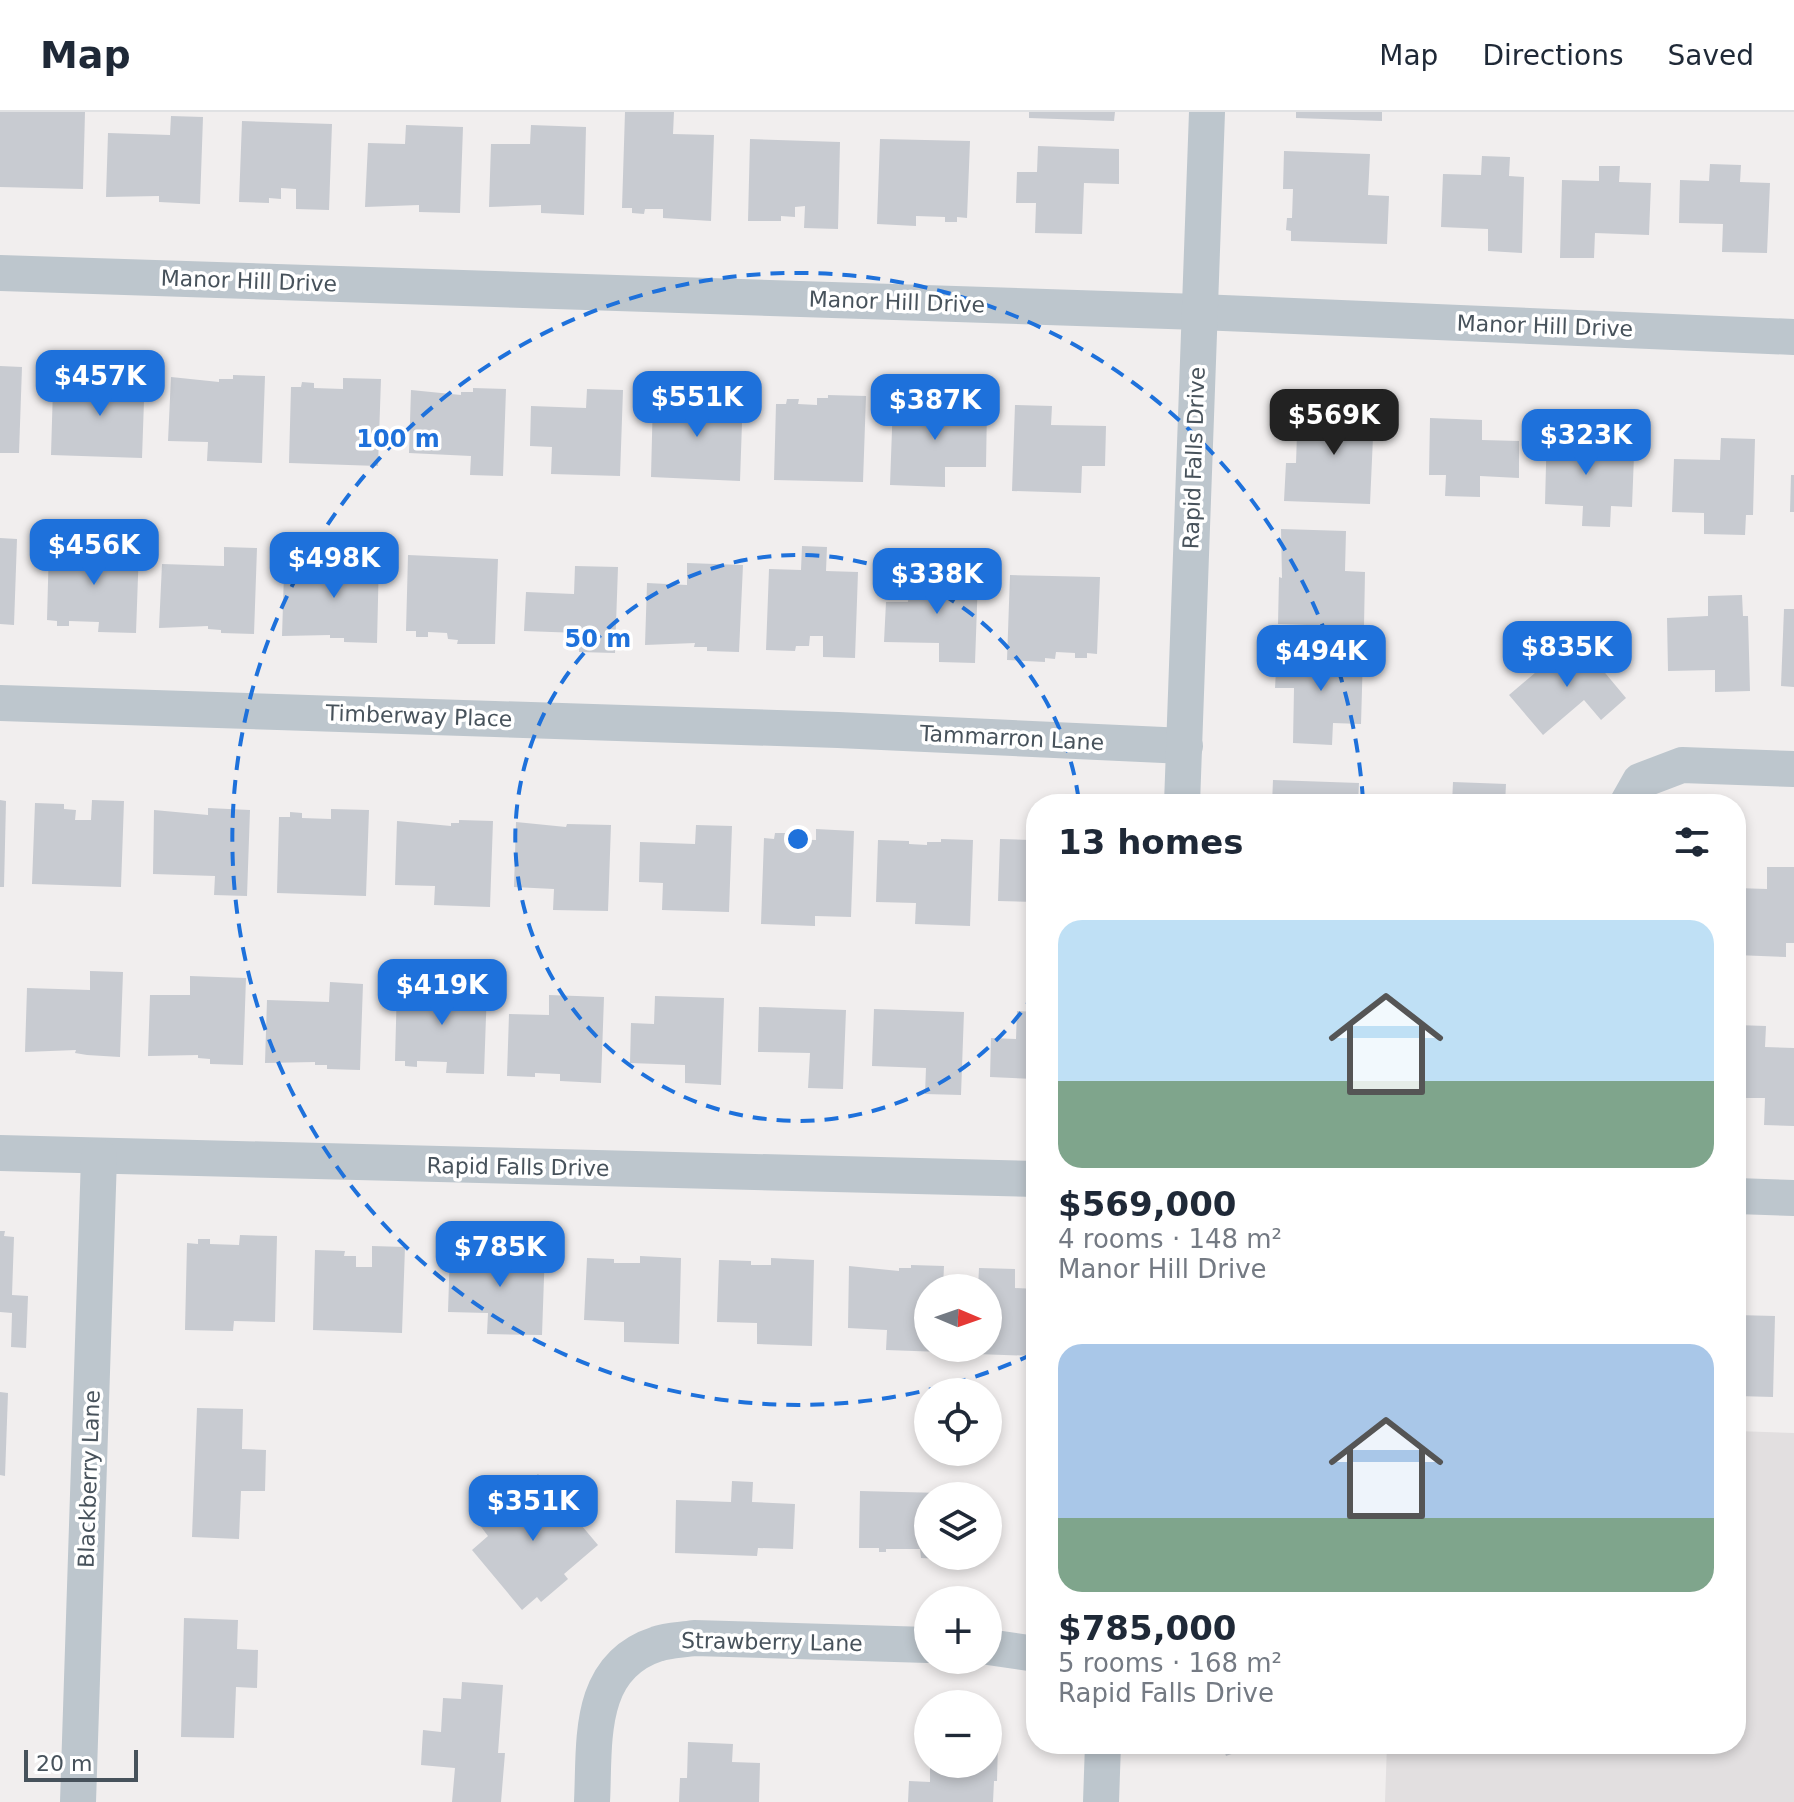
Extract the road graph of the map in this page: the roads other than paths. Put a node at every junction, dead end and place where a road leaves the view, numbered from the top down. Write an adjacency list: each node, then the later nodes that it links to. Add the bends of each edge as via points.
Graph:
1 (1207, 112): 3 (street, Rapid Falls Drive)
2 (0, 273): 3 (street, Manor Hill Drive)
3 (1199, 312): 4 (street, Manor Hill Drive); 7 (street, Rapid Falls Drive)
4 (1794, 337)
5 (0, 703): 6 (street, Timberway Place)
6 (838, 730): 7 (street, Tammarron Lane)
7 (1185, 746): 9 (street, Rapid Falls Drive)
8 (1794, 769): 10 (street, via 1682,765 1640,781)
9 (1183, 794)
10 (1633, 794)
11 (0, 1153): 12 (street, Rapid Falls Drive)
12 (99, 1157): 13 (street, Rapid Falls Drive); 20 (street, Blackberry Lane)
13 (1026, 1179)
14 (1746, 1196): 15 (street)
15 (1794, 1198)
16 (914, 1645): 21 (street, Strawberry Lane, via 694,1638 641,1651 604,1691 596,1716)
17 (1002, 1649): 18 (street)
18 (1026, 1653)
19 (1103, 1754): 22 (street)
20 (78, 1802)
21 (592, 1802)
22 (1101, 1802)

